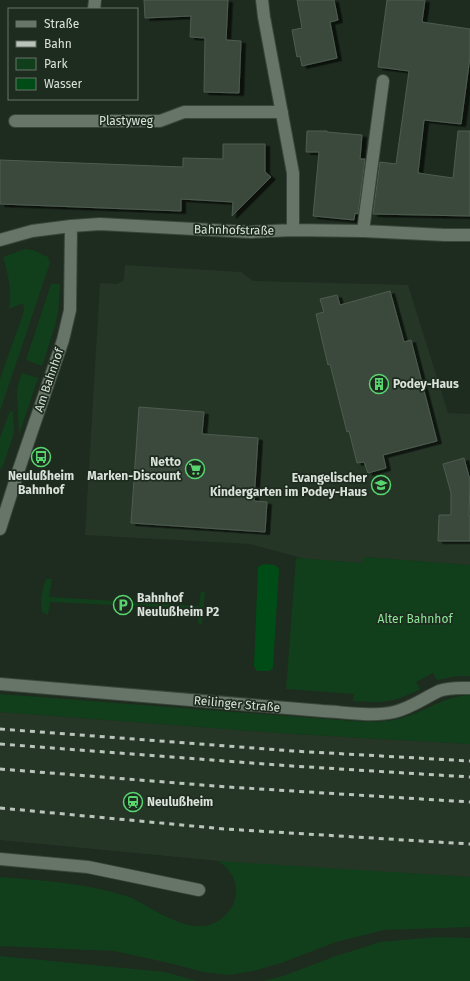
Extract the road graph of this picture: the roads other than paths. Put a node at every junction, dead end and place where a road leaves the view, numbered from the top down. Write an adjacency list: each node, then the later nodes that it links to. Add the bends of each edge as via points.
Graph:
1 (262, 0): 3 (street)
2 (383, 81): 7 (street)
3 (282, 112): 4 (street, Plastyweg, via 184,112 160,121); 6 (street, via 293,173)
4 (15, 120)
5 (71, 226): 6 (street, Bahnhofstraße, via 100,224 251,232); 9 (street, Bahnhofstraße, via 32,231); 10 (street, Am Bahnhof, via 70,310 63,340)
6 (293, 230): 7 (street, Bahnhofstraße)
7 (363, 231): 8 (street, Bahnhofstraße)
8 (470, 235)
9 (0, 240)
10 (0, 529)
11 (0, 684): 12 (street, Reilinger Straße, via 376,714 407,709 440,691)
12 (470, 688)
13 (0, 858): 14 (street, via 88,867)
14 (199, 890)

